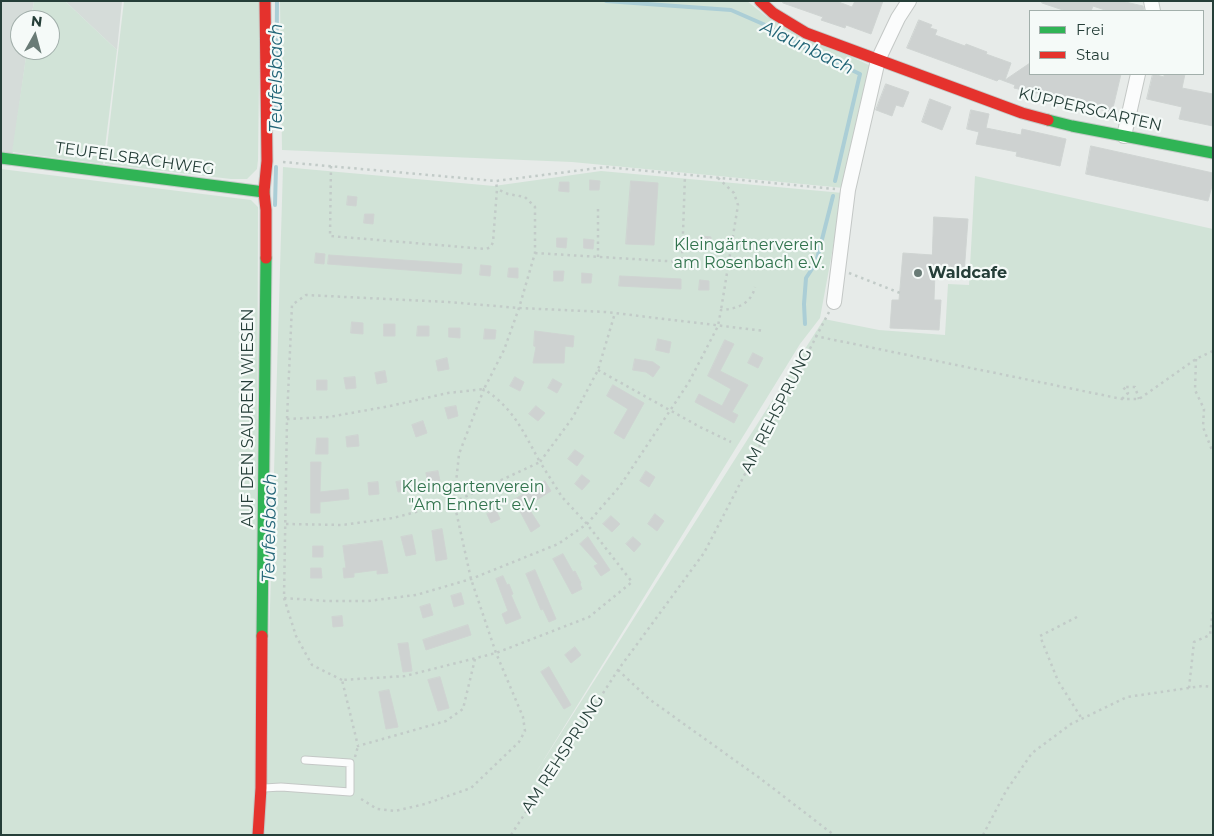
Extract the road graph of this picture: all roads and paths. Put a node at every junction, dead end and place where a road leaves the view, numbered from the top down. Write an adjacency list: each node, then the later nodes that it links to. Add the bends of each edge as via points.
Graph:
1 (265, 1): 9 (street, AUF DEN SAUREN WIESEN)
2 (760, 1): 4 (street, via 806,33)
3 (909, 1): 4 (street)
4 (878, 60): 6 (street, KÜPPERSGARTEN, via 1022,113); 15 (street)
5 (1138, 75): 6 (street)
6 (1124, 136): 7 (street, KÜPPERSGARTEN)
7 (1213, 153)
8 (1, 158): 16 (street, TEUFELSBACHWEG)
9 (267, 161): 10 (path); 16 (street, AUF DEN SAUREN WIESEN)
10 (331, 166): 13 (path); 14 (path, via 330,236 486,249 493,242)
11 (685, 175): 12 (path); 13 (path, via 606,168); 19 (path, via 682,262)
12 (718, 178): 15 (path); 25 (path, via 734,193 738,205)
13 (496, 181): 14 (path)
14 (497, 189): 18 (path, via 525,197 535,207)
15 (848, 190): 20 (street)
16 (264, 192): 56 (street, AUF DEN SAUREN WIESEN)
17 (598, 206): 19 (path)
18 (535, 253): 19 (path); 24 (path)
19 (598, 257)
20 (838, 268): 22 (path); 23 (street)
21 (755, 287): 25 (path, via 749,300 736,309)
22 (900, 293)
23 (834, 302): 29 (path, AM REHSPRUNG)
24 (519, 308): 26 (path); 33 (path, via 504,350); 37 (path, via 306,295 292,305)
25 (721, 310): 27 (path)
26 (615, 313): 27 (path); 32 (path)
27 (718, 326): 28 (path); 36 (path, via 689,382)
28 (765, 331)
29 (815, 336): 34 (path); 50 (path, AM REHSPRUNG, via 704,553)
30 (1213, 351): 31 (path)
31 (1196, 359): 35 (path); 39 (path, via 1195,390 1204,409 1202,427)
32 (598, 370): 36 (path); 40 (path, via 573,417)
33 (484, 389): 37 (path, via 448,393 330,417); 40 (path, via 516,418); 41 (path, via 459,454)
34 (1122, 399): 35 (path); 35 (path, via 1128,393 1123,387 1135,387)
35 (1139, 399)
36 (670, 410): 38 (path); 43 (path, via 620,486)
37 (287, 419): 42 (path)
38 (731, 442)
39 (1213, 453)
40 (540, 462): 41 (path); 43 (path, via 562,497)
41 (454, 502): 42 (path, via 393,518 342,525); 44 (path)
42 (286, 524): 45 (path)
43 (587, 524): 44 (path, via 558,544); 48 (path, via 632,582 589,617)
44 (470, 579): 45 (path, via 416,595 368,601); 48 (path)
45 (284, 598): 51 (path, via 296,636 312,665)
46 (1213, 609): 53 (path, via 1210,635 1194,642)
47 (1077, 617): 54 (path, via 1040,636 1058,681)
48 (496, 653): 49 (path); 57 (path, via 523,717 525,731 519,742 471,788 395,811 377,809)
49 (475, 659): 51 (path, via 405,676); 51 (path, via 462,709 452,717 358,746)
50 (618, 670): 59 (path, AM REHSPRUNG); 60 (path, via 649,698)
51 (342, 680)
52 (1213, 687): 53 (path)
53 (1189, 688): 54 (path, via 1127,697)
54 (1082, 719): 61 (path, via 1032,753 1006,791)
55 (305, 760): 57 (lane, via 350,763)
56 (261, 788): 57 (lane); 58 (street, AUF DEN SAUREN WIESEN)
57 (350, 792)
58 (258, 835)
59 (510, 835)
60 (834, 835)
61 (983, 835)

